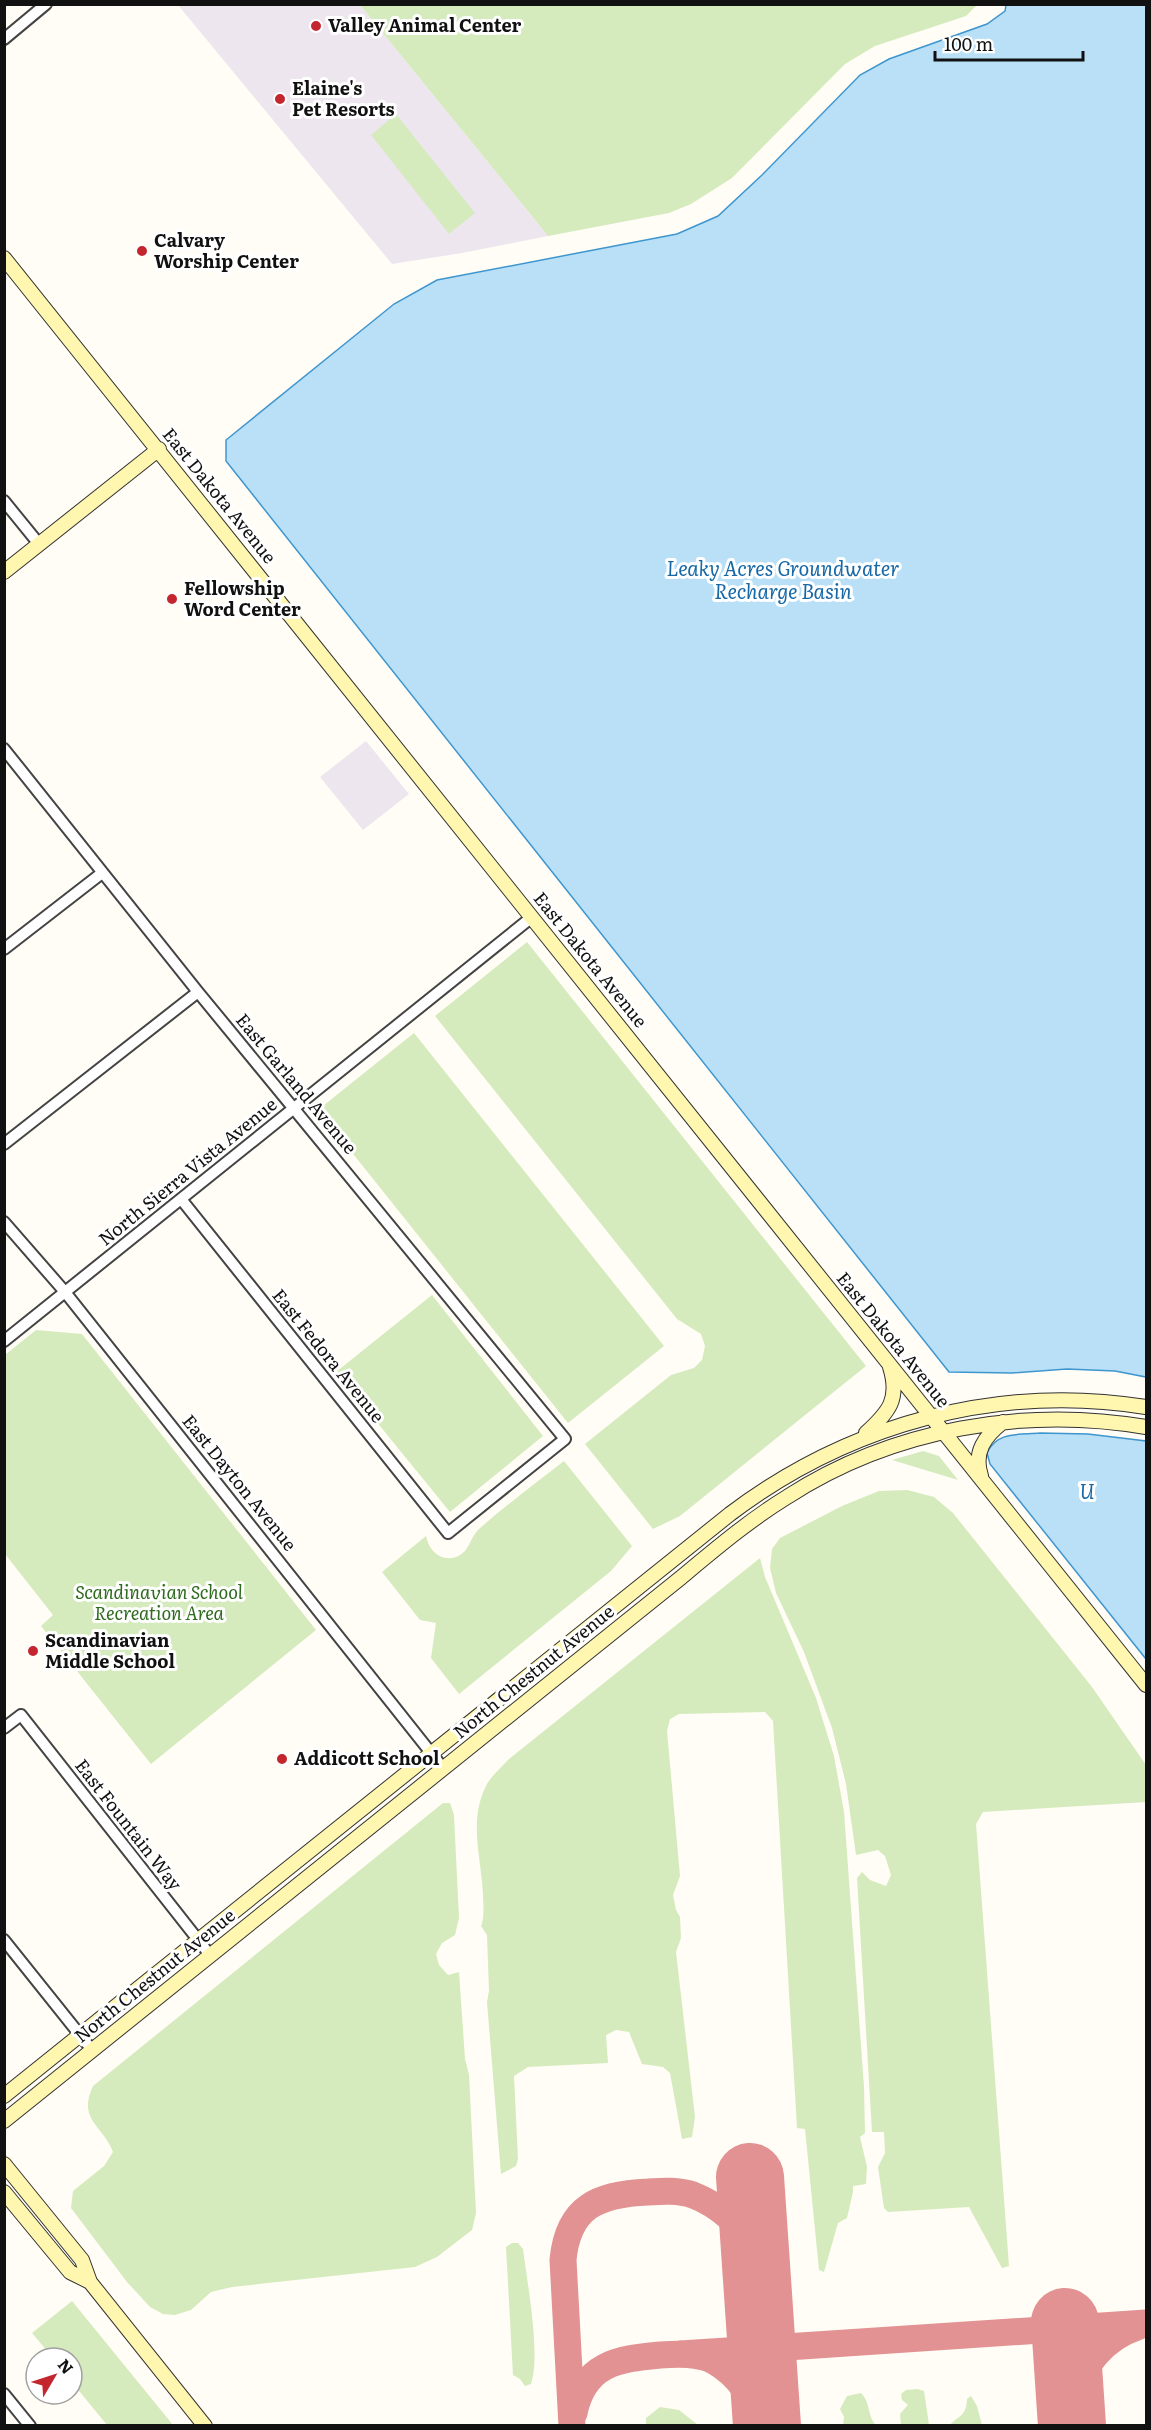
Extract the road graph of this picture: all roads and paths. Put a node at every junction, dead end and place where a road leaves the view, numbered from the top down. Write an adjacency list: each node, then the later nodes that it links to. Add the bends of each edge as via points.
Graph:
1 (46, 4): 2 (street)
2 (4, 39)
3 (4, 258): 4 (main road, East Dakota Avenue)
4 (159, 449): 6 (main road); 10 (main road, East Dakota Avenue)
5 (4, 501): 6 (street)
6 (39, 544): 7 (main road)
7 (4, 572)
8 (7, 757): 9 (street, East Garland Avenue)
9 (102, 873): 11 (street); 12 (street, East Garland Avenue)
10 (532, 917): 13 (street, North Sierra Vista Avenue); 19 (main road, East Dakota Avenue)
11 (4, 950)
12 (198, 992): 13 (street, East Garland Avenue); 14 (street)
13 (295, 1107): 15 (street, North Sierra Vista Avenue); 27 (street, East Garland Avenue, via 565,1439)
14 (4, 1144)
15 (181, 1198): 17 (street, North Sierra Vista Avenue); 27 (street, East Fedora Avenue)
16 (4, 1222): 17 (street, East Dayton Avenue)
17 (65, 1292): 18 (street, North Sierra Vista Avenue); 32 (street, East Dayton Avenue)
18 (4, 1341)
19 (888, 1362): 21 (main road, East Dakota Avenue); 25 (main road, via 892,1402 884,1416)
20 (1146, 1407): 21 (main road, North Chestnut Avenue, via 1035,1402)
21 (931, 1416): 24 (main road, East Dakota Avenue); 25 (main road, North Chestnut Avenue)
22 (1003, 1422): 23 (main road, North Chestnut Avenue, via 1077,1420); 24 (main road, North Chestnut Avenue); 26 (main road, via 983,1442 978,1462)
23 (1146, 1427)
24 (944, 1432): 26 (main road, East Dakota Avenue); 29 (main road, North Chestnut Avenue, via 879,1451 804,1486)
25 (858, 1440): 28 (main road, North Chestnut Avenue, via 774,1483)
26 (983, 1481): 30 (main road, East Dakota Avenue)
27 (448, 1533)
28 (666, 1565): 29 (main road); 32 (main road, North Chestnut Avenue)
29 (678, 1580): 33 (main road, North Chestnut Avenue)
30 (1146, 1685)
31 (4, 1728): 35 (street, East Fountain Way, via 21,1715)
32 (432, 1754): 33 (street, East Dayton Avenue); 35 (main road, North Chestnut Avenue)
33 (443, 1768): 36 (main road, North Chestnut Avenue)
34 (4, 1940): 37 (street)
35 (198, 1941): 36 (street, East Fountain Way); 37 (main road, North Chestnut Avenue)
36 (210, 1955): 38 (main road, North Chestnut Avenue)
37 (80, 2035): 38 (street); 39 (main road, North Chestnut Avenue)
38 (92, 2050): 40 (main road, North Chestnut Avenue)
39 (4, 2096)
40 (4, 2121)
41 (4, 2164): 43 (main road, via 82,2260)
42 (4, 2192): 43 (main road, via 70,2272)
43 (90, 2282): 46 (main road)
44 (4, 2394): 45 (street)
45 (30, 2426)
46 (204, 2426)

